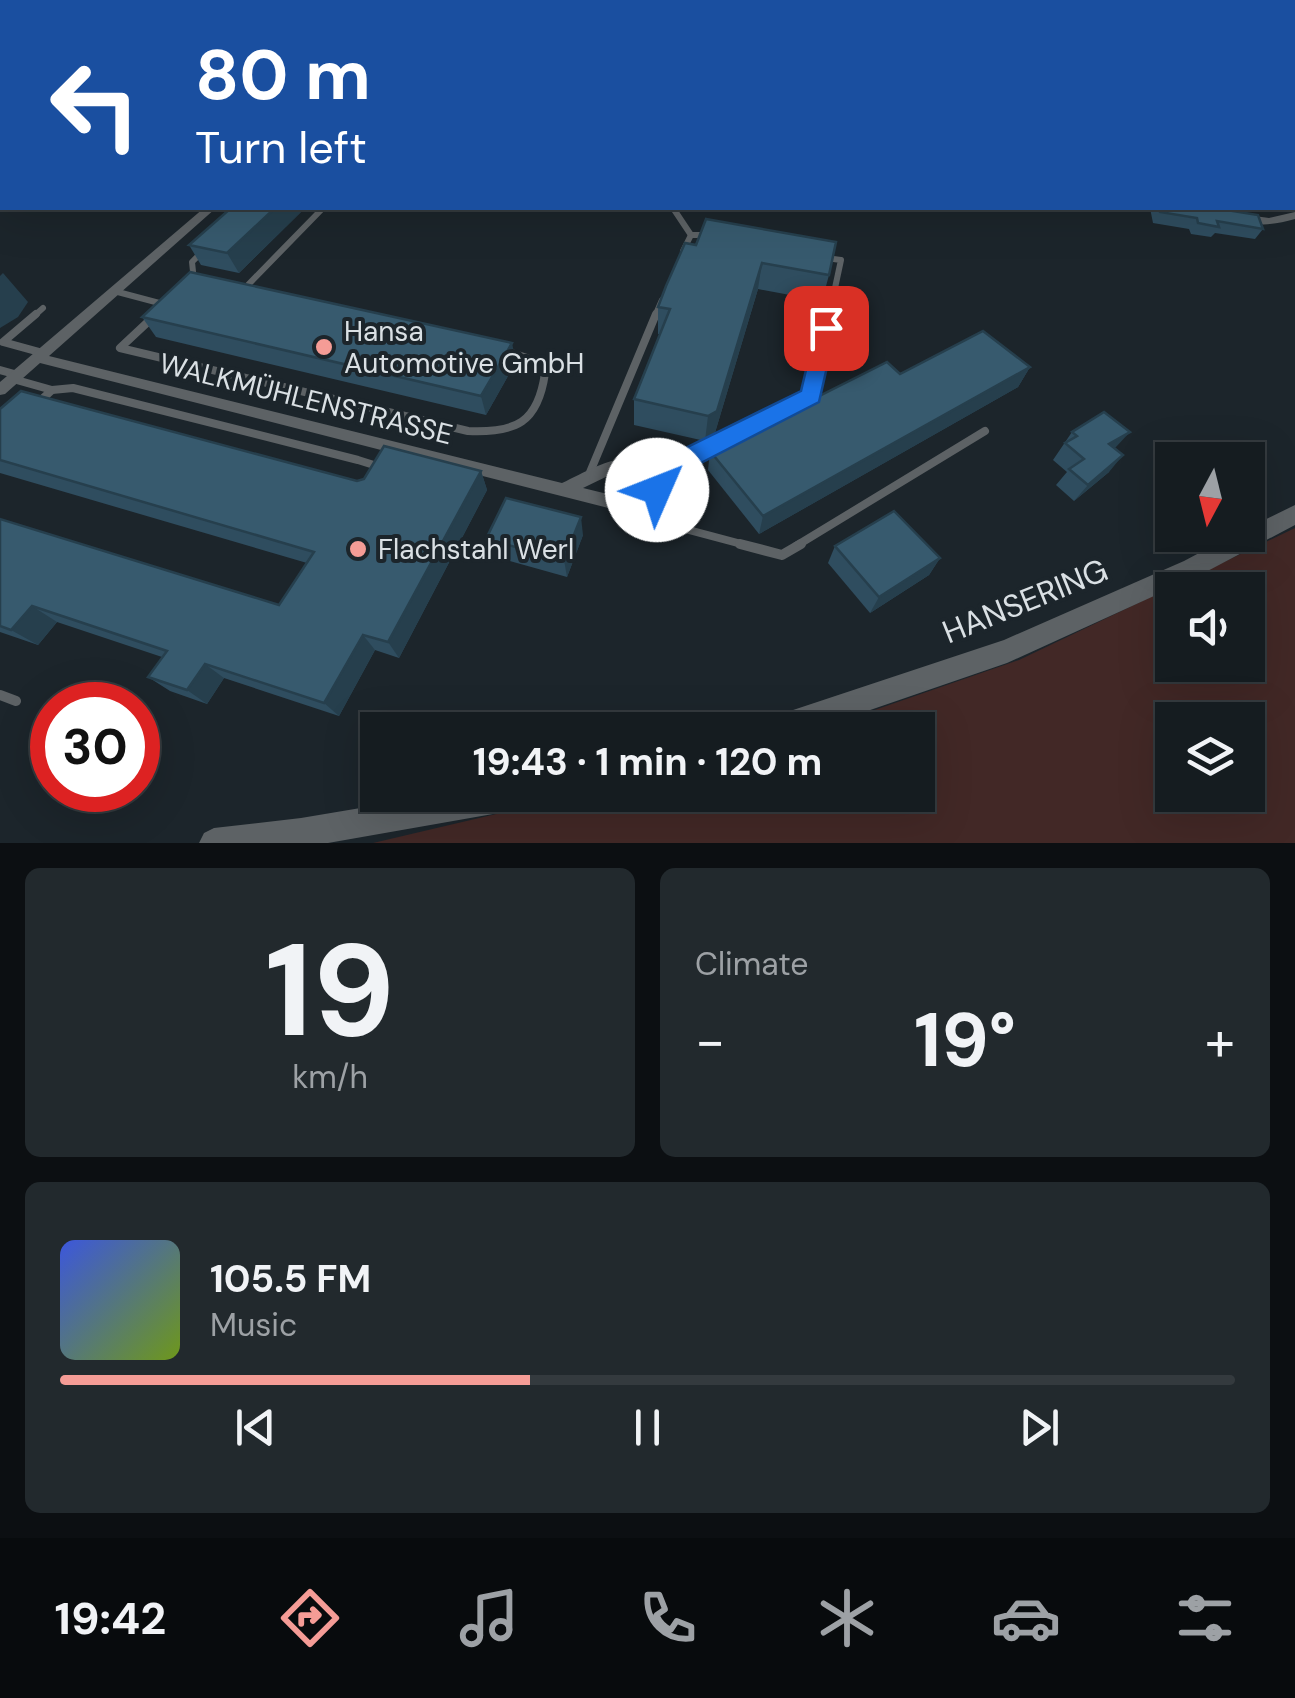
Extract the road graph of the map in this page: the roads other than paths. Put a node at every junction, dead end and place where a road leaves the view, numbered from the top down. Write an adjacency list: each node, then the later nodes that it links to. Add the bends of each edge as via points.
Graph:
1 (208, 210): 16 (street)
2 (322, 210): 17 (lane)
3 (673, 210): 8 (lane)
4 (1265, 210): 7 (street)
5 (1219, 213): 7 (street)
6 (1295, 214): 7 (street)
7 (1269, 222)
8 (691, 235): 9 (lane); 12 (lane)
9 (726, 239)
10 (212, 244): 13 (lane, via 192,262)
11 (822, 257): 31 (lane, via 841,260 811,396)
12 (678, 262)
13 (195, 282): 14 (lane); 18 (lane)
14 (207, 284)
15 (231, 289): 17 (lane)
16 (114, 291): 23 (lane, via 166,305 120,348 468,431 514,430 544,389 545,373 536,361); 24 (street)
17 (242, 291): 19 (lane)
18 (180, 293)
19 (258, 295)
20 (663, 298): 32 (lane)
21 (43, 308): 22 (lane)
22 (1, 342): 24 (lane)
23 (503, 350)
24 (40, 355): 26 (street); 34 (street, WALKMÜHLENSTRASSE)
25 (0, 370): 26 (lane)
26 (15, 377): 27 (street); 28 (lane)
27 (0, 390)
28 (52, 390): 29 (lane); 33 (lane, via 73,388 358,460 376,466)
29 (26, 414)
30 (985, 432): 35 (lane, via 782,556 685,529)
31 (658, 474): 32 (street, via 628,461); 35 (street)
32 (587, 479): 34 (street)
33 (372, 487)
34 (563, 490): 35 (street, WALKMÜHLENSTRASSE)
35 (650, 506)
36 (1295, 514): 39 (street, HANSERING, via 1007,651)
37 (0, 695): 38 (lane)
38 (16, 700)
39 (826, 712)
40 (423, 812): 41 (street)
41 (214, 843)

